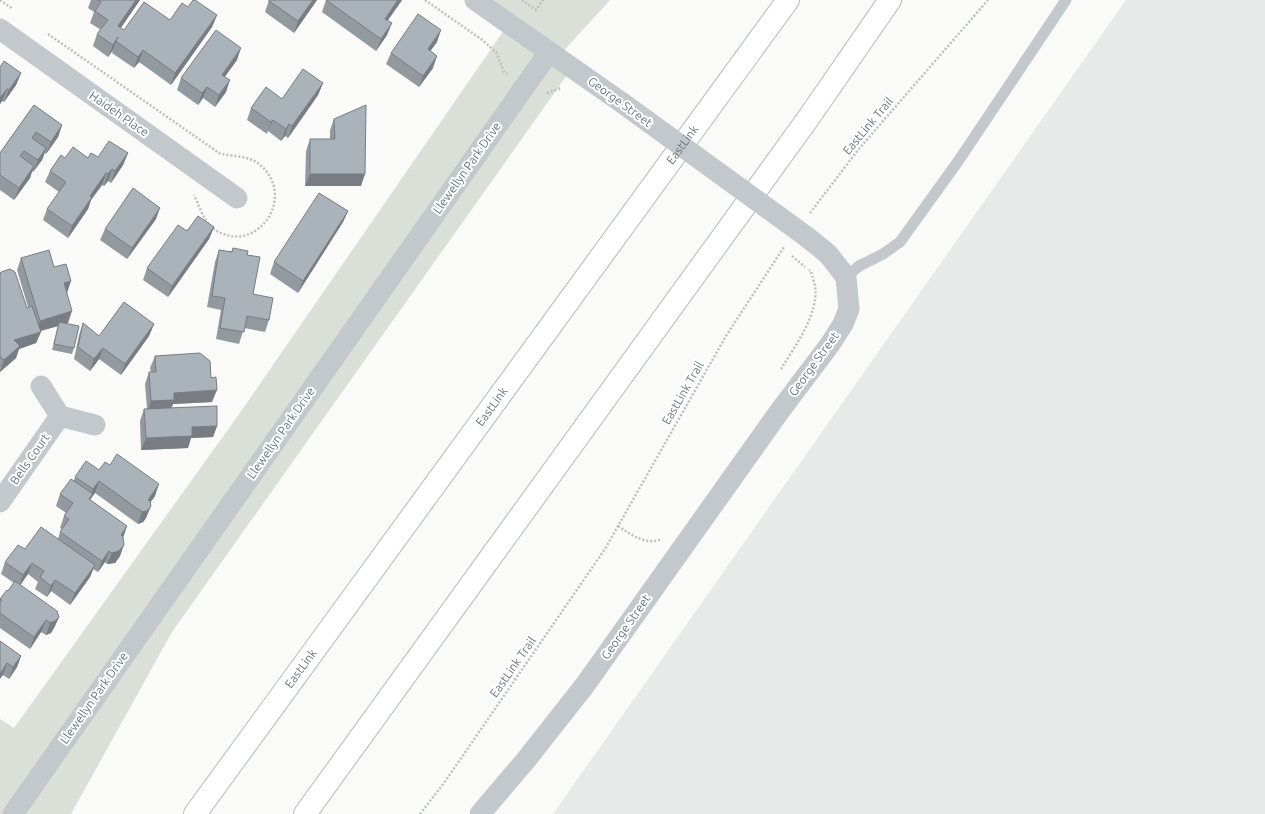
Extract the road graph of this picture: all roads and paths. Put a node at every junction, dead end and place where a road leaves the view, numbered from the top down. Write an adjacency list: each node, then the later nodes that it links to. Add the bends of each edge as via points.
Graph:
1 (425, 0): 12 (path, via 496,52 504,72)
2 (475, 0): 10 (street, George Street)
3 (522, 0): 4 (path, via 536,10)
4 (543, 0)
5 (788, 0): 26 (highway, EastLink)
6 (890, 0): 27 (highway, via 807,120)
7 (988, 0): 14 (path, EastLink Trail, via 858,150)
8 (1066, 0): 17 (lane, via 959,160 900,242 859,266)
9 (0, 29): 13 (street, Haideh Place)
10 (549, 52): 12 (street, Llewellyn Park Drive); 14 (street, George Street, bridge)
11 (564, 86): 12 (path, via 541,96)
12 (524, 87): 25 (street, Llewellyn Park Drive)
13 (237, 198)
14 (806, 228): 17 (street, George Street)
15 (786, 244): 23 (path, EastLink Trail, via 726,336)
16 (792, 256): 18 (path, via 811,271 815,287 814,303 811,317)
17 (846, 277): 29 (street, George Street, via 849,309 831,343 778,412 586,685)
18 (779, 374)
19 (41, 386): 20 (street)
20 (60, 416): 21 (street); 22 (street, Bells Court)
21 (95, 425)
22 (0, 502)
23 (618, 526): 24 (path, via 647,541); 28 (path, EastLink Trail, via 596,562)
24 (663, 538)
25 (13, 814)
26 (195, 814)
27 (305, 814)
28 (420, 814)
29 (480, 814)

